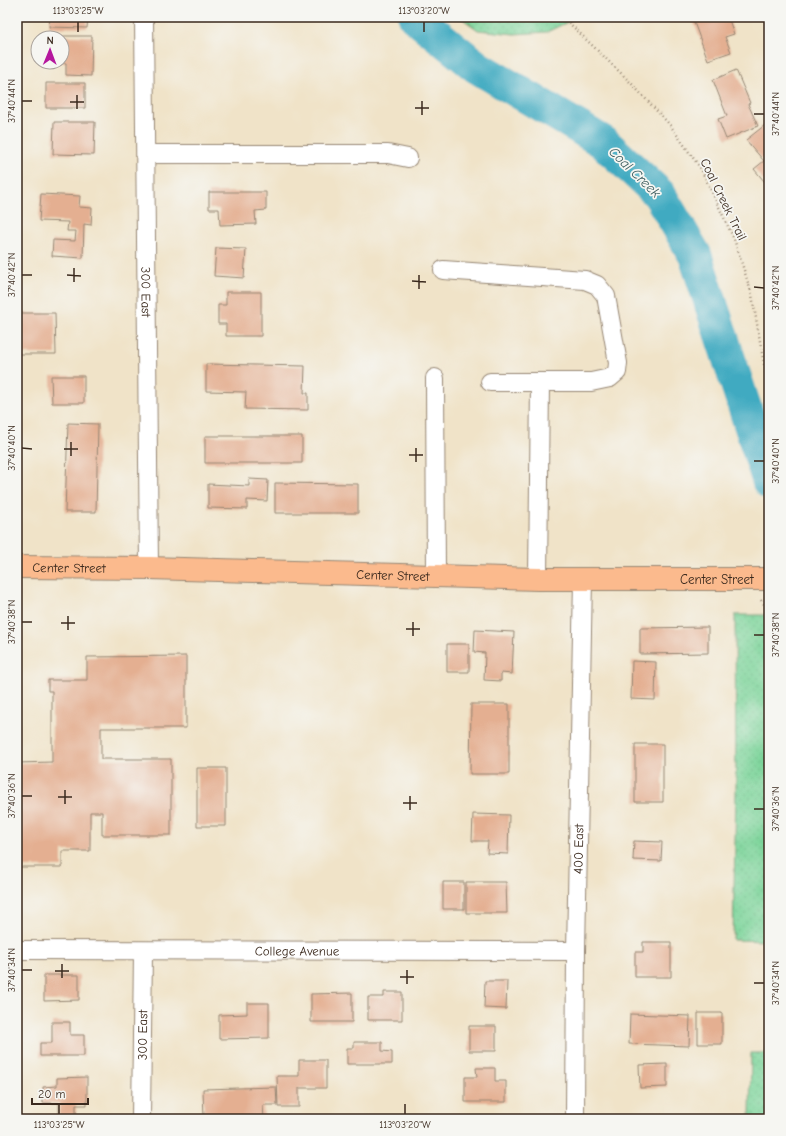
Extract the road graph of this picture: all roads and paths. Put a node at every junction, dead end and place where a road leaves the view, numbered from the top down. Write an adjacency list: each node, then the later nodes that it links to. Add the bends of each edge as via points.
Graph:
1 (144, 17): 3 (street, 300 East)
2 (563, 17): 9 (path, Coal Creek Trail, via 670,125 701,169 734,239 752,295)
3 (146, 154): 4 (street, via 388,154); 11 (street, 300 East)
4 (408, 158)
5 (443, 270): 8 (street, via 585,280 597,285 606,296 618,363 617,372 610,378 591,382)
6 (434, 378): 12 (street)
7 (490, 382): 8 (street)
8 (540, 382): 13 (street)
9 (769, 389)
10 (17, 567): 11 (main road, Center Street)
11 (149, 568): 12 (main road, Center Street)
12 (436, 576): 13 (main road, Center Street)
13 (538, 579): 14 (main road, Center Street)
14 (583, 579): 15 (main road, Center Street); 18 (street, 400 East)
15 (758, 579)
16 (17, 950): 17 (street, College Avenue)
17 (143, 951): 18 (street, College Avenue); 19 (street, 300 East)
18 (576, 951): 20 (street, 400 East)
19 (141, 1119)
20 (575, 1119)

